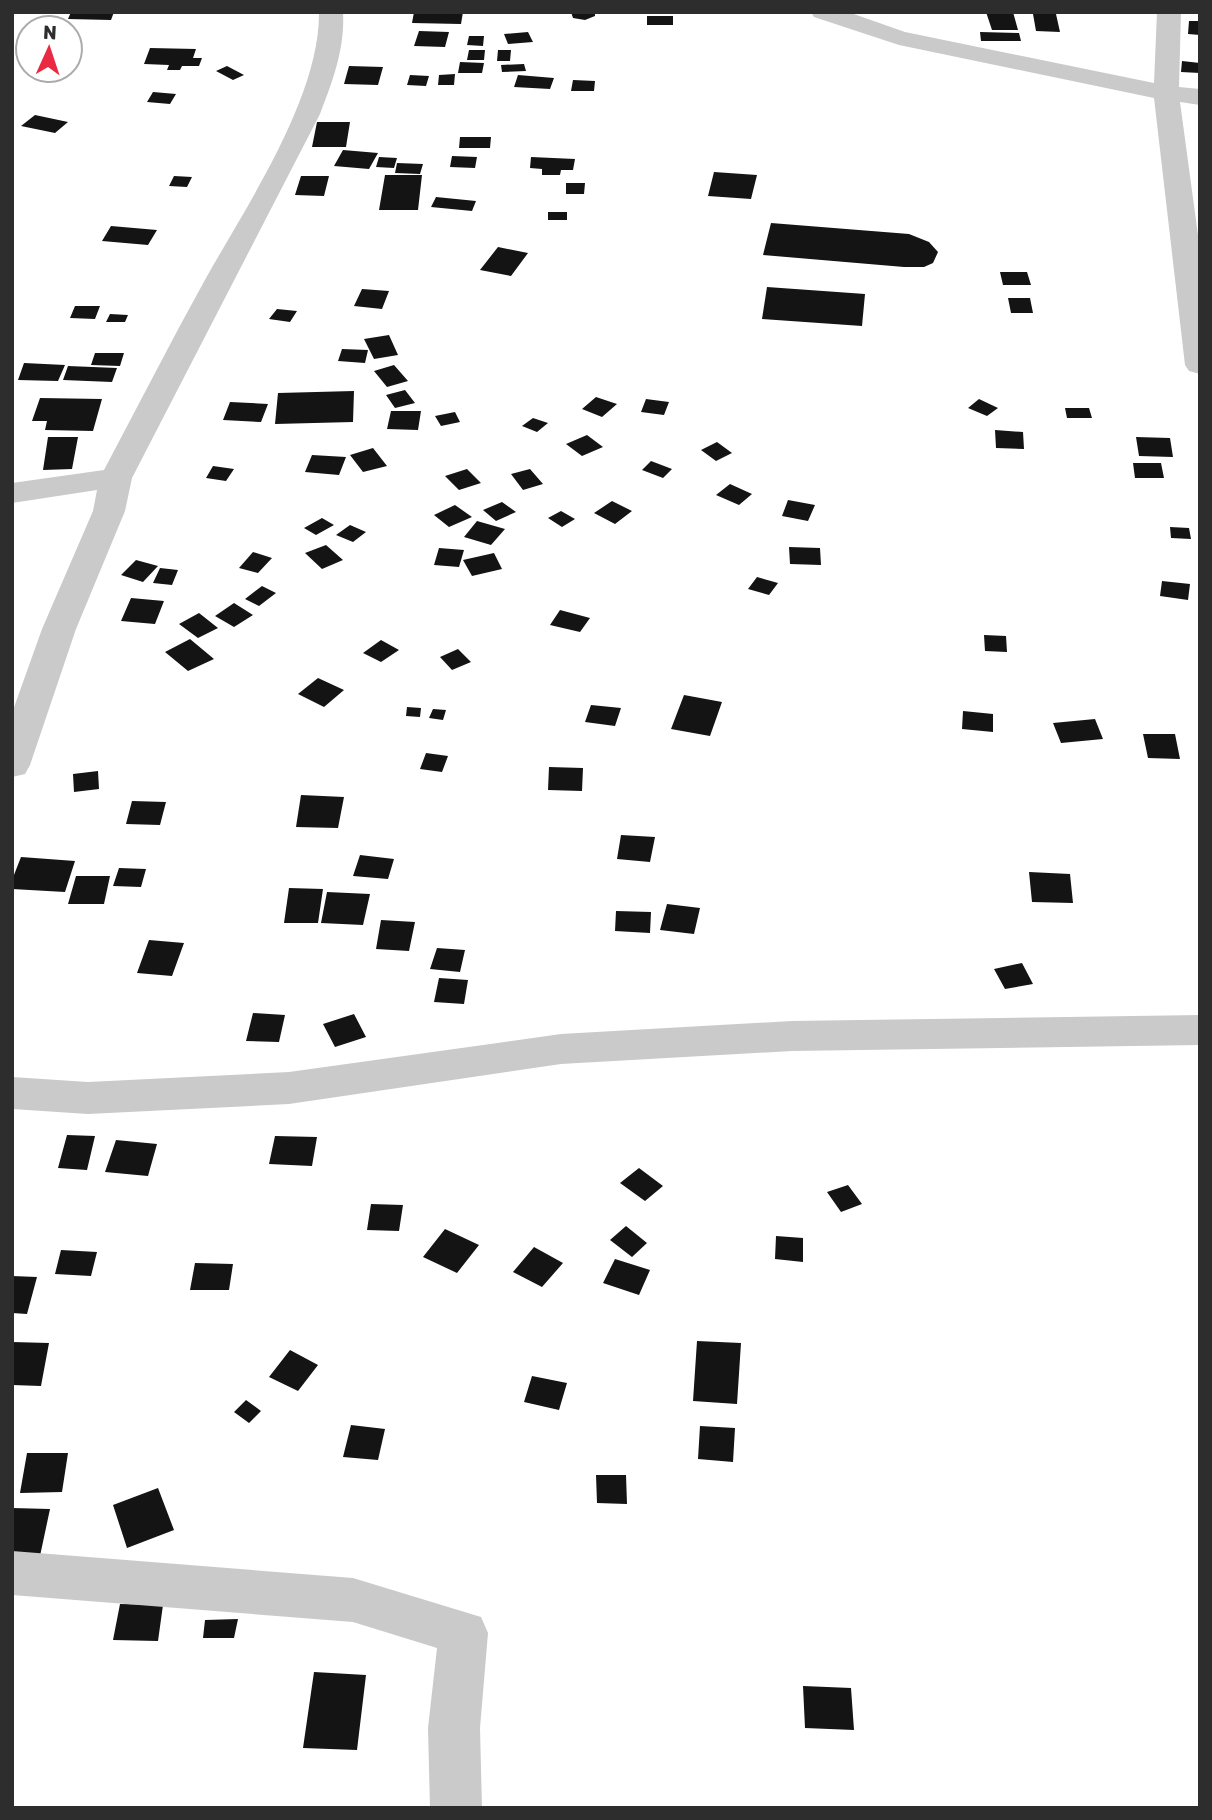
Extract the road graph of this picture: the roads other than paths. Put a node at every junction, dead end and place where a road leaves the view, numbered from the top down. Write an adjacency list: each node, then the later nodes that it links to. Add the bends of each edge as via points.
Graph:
1 (331, 12): 7 (street, via 332,36 323,75 282,168)
2 (823, 12): 4 (street, via 899,38)
3 (1169, 12): 4 (street)
4 (1166, 93): 5 (street); 6 (street)
5 (1200, 97)
6 (1200, 365)
7 (116, 478): 8 (street); 9 (street, via 109,510 59,629)
8 (12, 494)
9 (12, 765)
10 (1200, 1030): 11 (street, via 792,1035 561,1049 289,1088 89,1098)
11 (12, 1093)
12 (12, 1573): 13 (street, via 353,1600 463,1633 454,1728)
13 (456, 1808)

